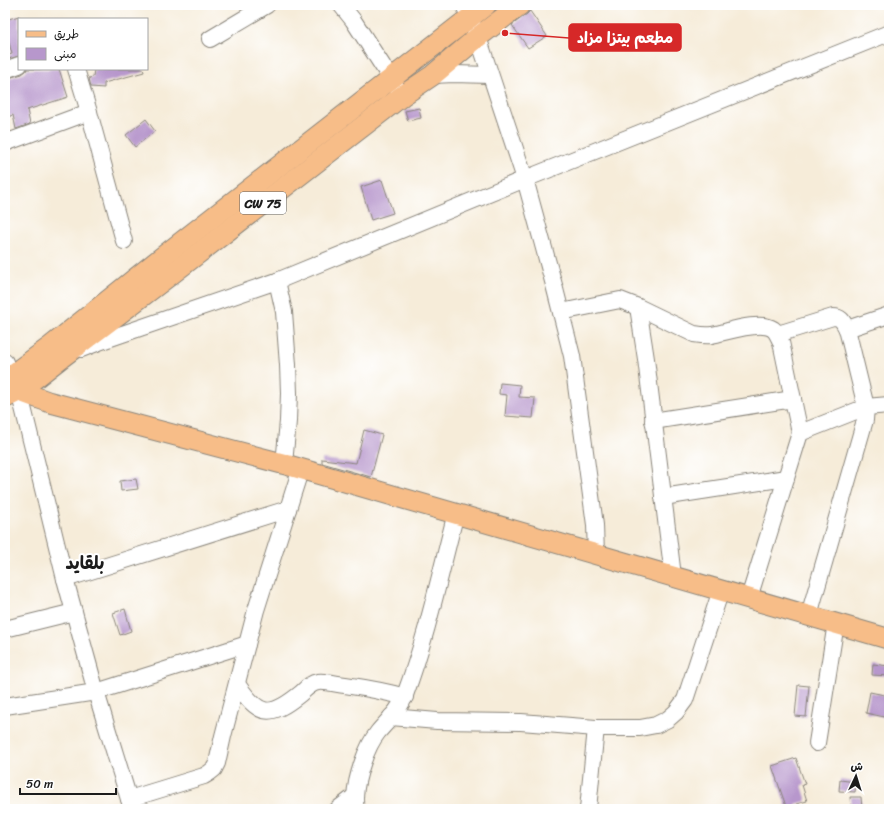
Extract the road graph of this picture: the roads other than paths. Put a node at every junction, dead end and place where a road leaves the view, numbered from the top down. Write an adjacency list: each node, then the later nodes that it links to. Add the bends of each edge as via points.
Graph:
1 (267, 5): 5 (street)
2 (341, 5): 15 (street, via 354,20)
3 (486, 5): 6 (main road, CW 75)
4 (520, 5): 8 (main road, CW 75)
5 (244, 10): 9 (street)
6 (467, 11): 8 (street); 15 (main road, CW 75)
7 (889, 33): 19 (street)
8 (478, 37): 13 (street); 14 (main road, CW 75)
9 (210, 39)
10 (18, 64): 11 (street)
11 (5, 70)
12 (76, 70): 17 (street)
13 (490, 75): 14 (street); 19 (street)
14 (433, 76): 16 (main road, CW 75)
15 (391, 79): 16 (street); 21 (main road, CW 75)
16 (402, 96): 21 (main road, CW 75)
17 (89, 112): 18 (street); 20 (street)
18 (5, 143)
19 (525, 179): 22 (street); 24 (street)
20 (124, 241)
21 (167, 265): 28 (main road, CW 75)
22 (277, 282): 28 (street, via 99,342); 35 (street, via 284,312)
23 (638, 307): 24 (street, via 620,300); 27 (street, via 694,334 712,335 764,326); 33 (street)
24 (561, 312): 40 (street, via 572,356 595,525)
25 (889, 315): 26 (street)
26 (847, 329): 27 (street, via 840,318 833,316); 32 (street)
27 (778, 334): 30 (street)
28 (56, 352): 29 (main road, CW 75)
29 (9, 382): 35 (main road, via 49,402); 42 (street)
30 (793, 399): 33 (street); 34 (street)
31 (889, 405): 32 (street)
32 (866, 407): 34 (street); 46 (street, via 865,420)
33 (653, 422): 37 (street)
34 (800, 433): 36 (street)
35 (292, 466): 38 (street); 39 (main road)
36 (786, 478): 37 (street); 44 (street)
37 (663, 497): 41 (street)
38 (288, 509): 42 (street); 50 (street)
39 (456, 513): 40 (main road); 53 (street, via 423,644)
40 (596, 554): 41 (main road)
41 (673, 576): 43 (main road)
42 (65, 579): 45 (street)
43 (721, 590): 44 (main road); 56 (street, via 687,696 676,712 668,719 649,727)
44 (748, 598): 46 (main road)
45 (74, 612): 48 (street); 52 (street)
46 (809, 616): 47 (main road)
47 (836, 623): 49 (main road); 57 (street)
48 (5, 629)
49 (889, 639)
50 (247, 644): 51 (street); 52 (street)
51 (237, 684): 53 (street, via 246,697 263,710 280,708 316,682 379,690); 59 (street, via 214,768 204,776)
52 (96, 692): 54 (street); 59 (street)
53 (405, 697): 55 (street)
54 (5, 706)
55 (391, 718): 56 (street, via 520,722); 58 (street, via 367,752 360,769)
56 (596, 728): 61 (street)
57 (817, 743)
58 (355, 803): 60 (street)
59 (131, 804)
60 (338, 809)
61 (588, 809)

